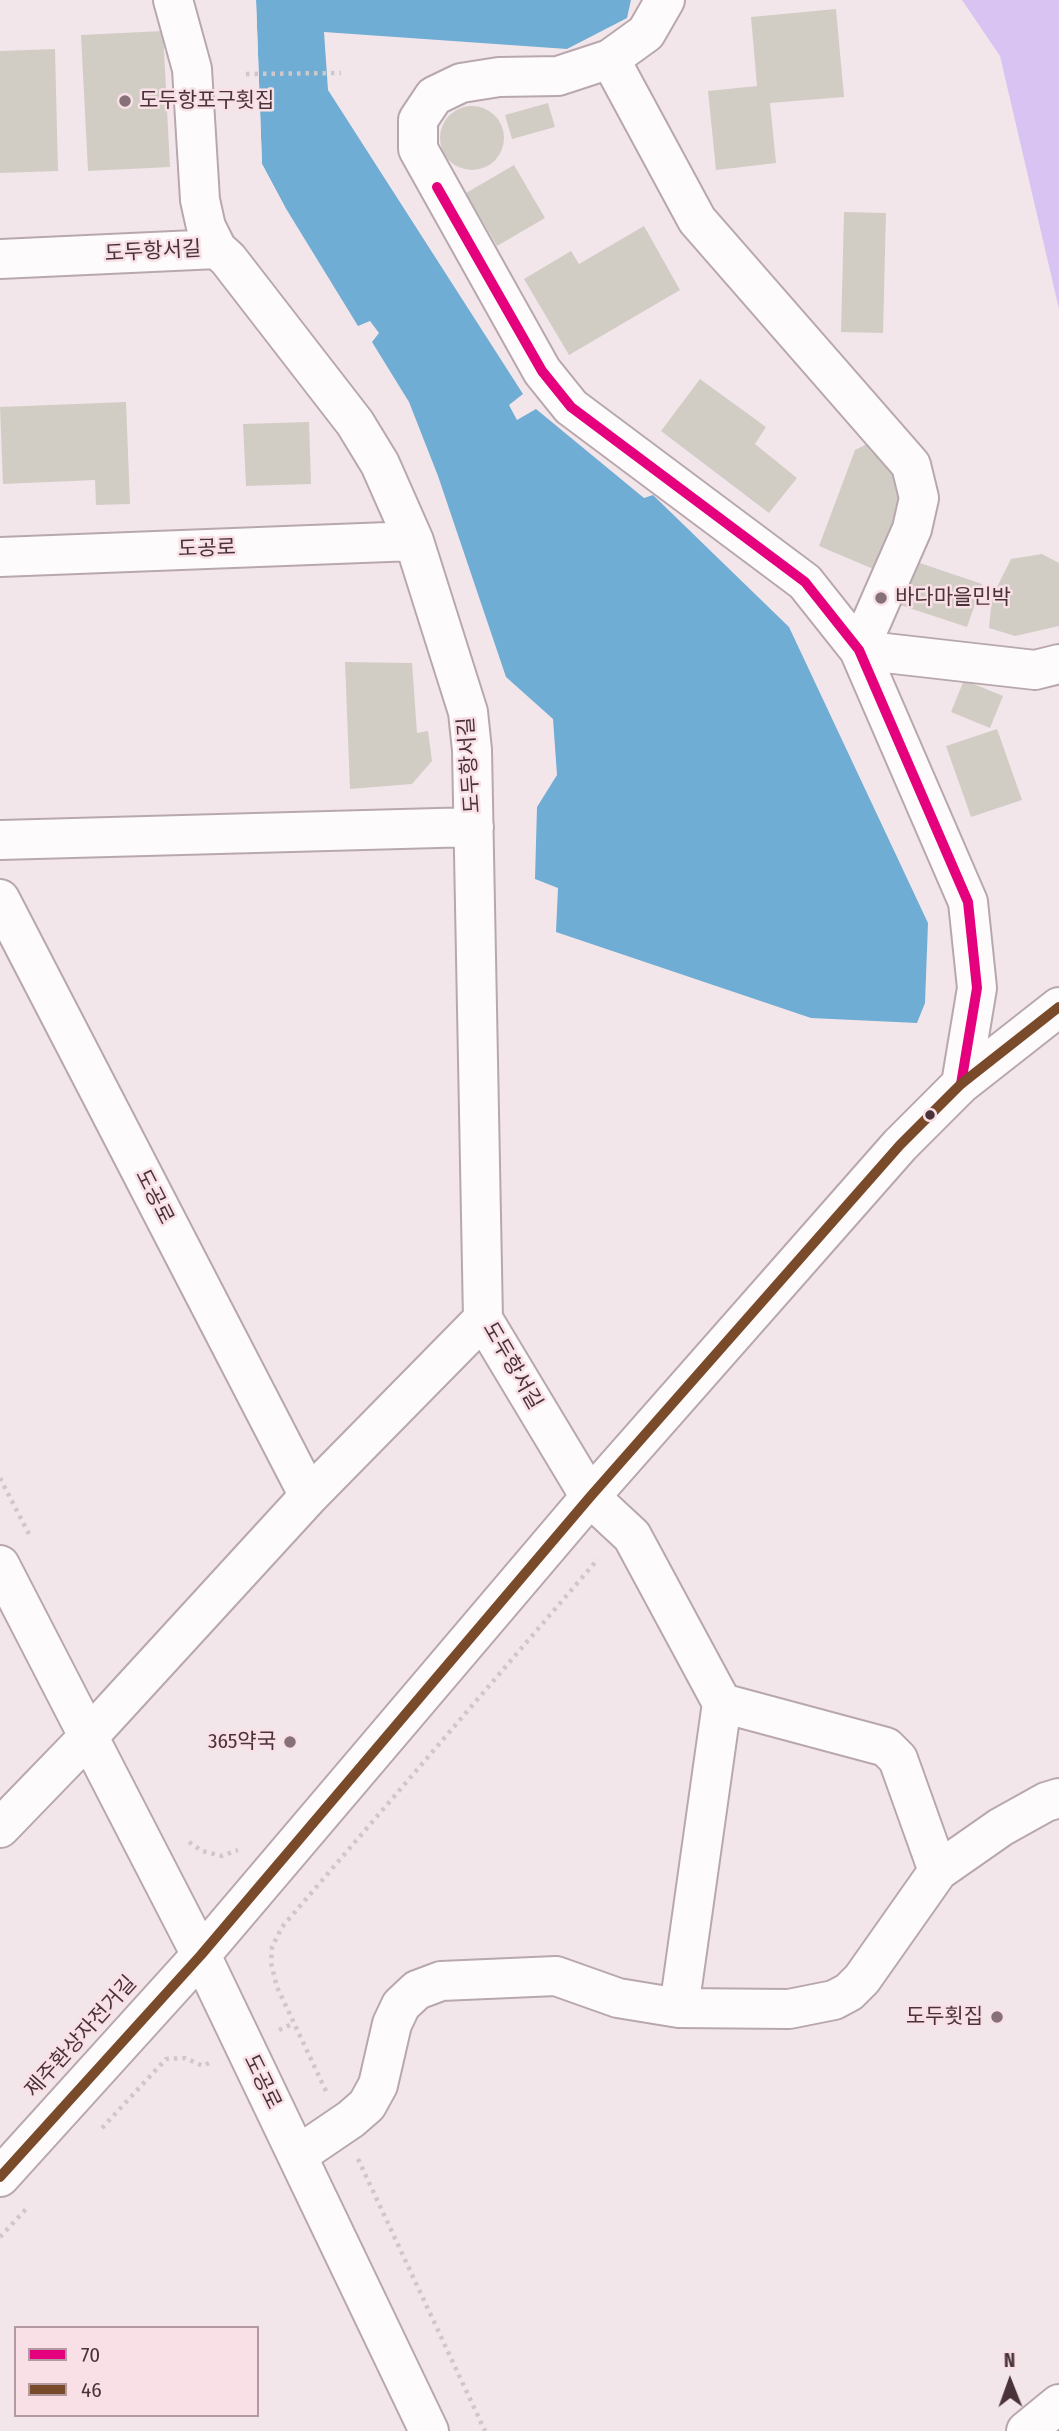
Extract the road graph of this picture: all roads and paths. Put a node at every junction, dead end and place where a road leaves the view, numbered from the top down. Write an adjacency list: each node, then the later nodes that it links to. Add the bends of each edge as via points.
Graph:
1 (173, 0): 6 (street, via 192,69 200,200)
2 (665, 0): 3 (street, via 646,33)
3 (610, 59): 10 (street, via 696,220 911,465 919,498 912,529); 10 (street, via 558,76 461,83 435,96 418,120 418,149 542,371 571,407 805,582)
4 (341, 73): 5 (path)
5 (246, 74)
6 (217, 249): 7 (street, 도두항서길); 8 (street, 도두항서길, via 355,423 380,464)
7 (0, 259)
8 (414, 541): 9 (street, 도공로); 12 (street, 도두항서길, via 468,712)
9 (0, 557)
10 (859, 650): 11 (street, via 1035,670); 16 (street, via 968,902 977,988)
11 (1059, 664)
12 (474, 827): 13 (street); 17 (street, 도두항서길)
13 (0, 840)
14 (0, 899): 18 (street, 도공로)
15 (1059, 1007): 16 (street)
16 (961, 1084): 19 (street, via 900,1146)
17 (483, 1319): 18 (street); 19 (street, 도두항서길)
18 (309, 1496): 23 (street)
19 (590, 1497): 22 (street, 도두항서길, via 632,1536); 28 (street)
20 (604, 1551): 27 (path)
21 (0, 1565): 23 (street, 도공로)
22 (722, 1703): 26 (street, via 886,1747 898,1759); 29 (street)
23 (89, 1736): 25 (street); 28 (street, 도공로)
24 (1059, 1798): 26 (street, via 1001,1827)
25 (0, 1828)
26 (938, 1871): 29 (street, via 862,1979 834,2000 789,2009)
27 (324, 1877)
28 (201, 1955): 32 (street, 도공로); 33 (street)
29 (679, 2008): 32 (street, via 618,1998 556,1976 441,1981 417,1990 401,2005 392,2024 378,2085 367,2105)
30 (203, 2066): 31 (path, via 185,2058 166,2059)
31 (136, 2091)
32 (298, 2155): 35 (street, 도공로)
33 (0, 2177)
34 (1059, 2404): 36 (street)
35 (429, 2431)
36 (1026, 2431)

